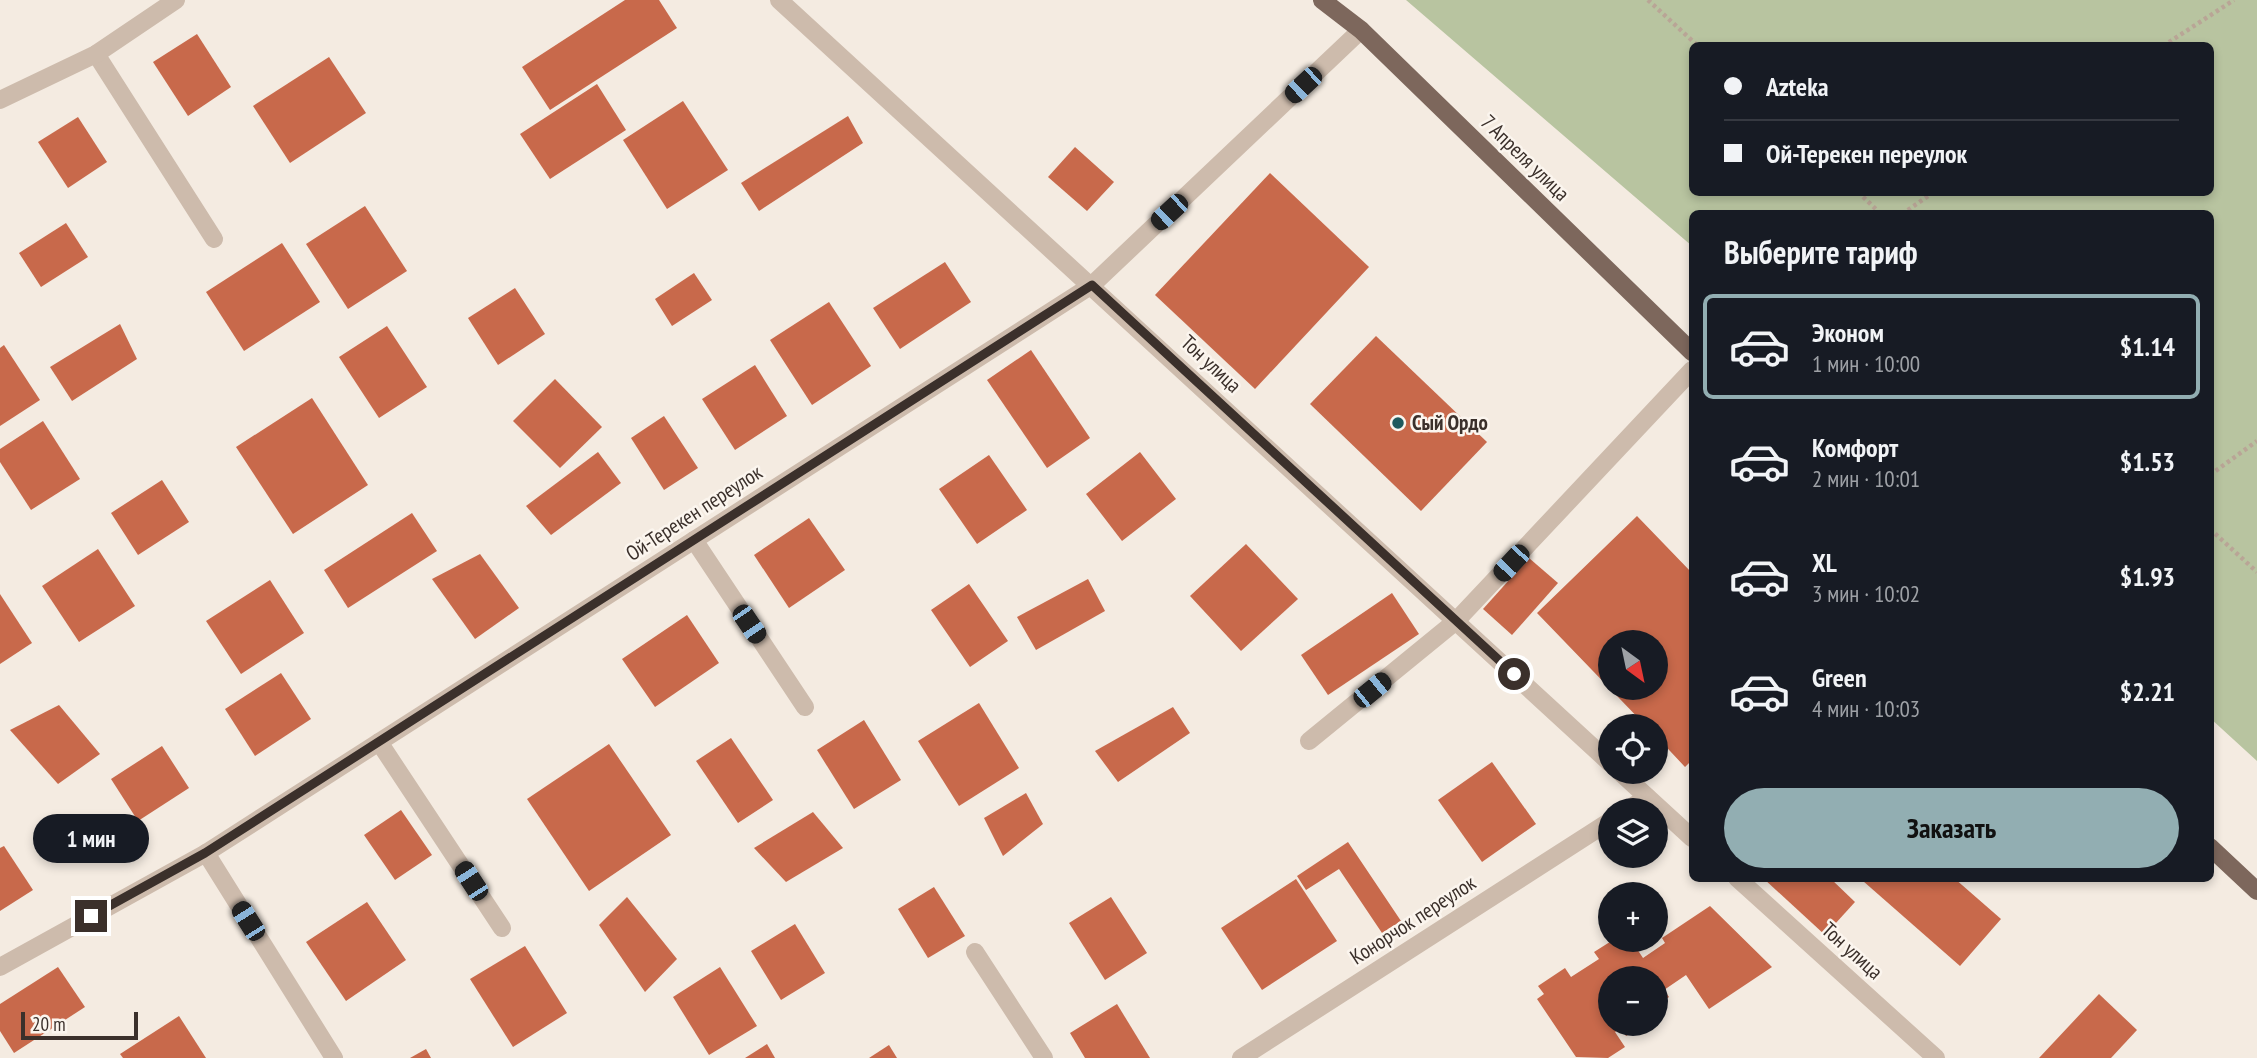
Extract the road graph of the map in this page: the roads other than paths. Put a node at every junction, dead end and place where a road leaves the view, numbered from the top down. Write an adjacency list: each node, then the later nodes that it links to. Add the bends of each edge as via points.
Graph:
1 (176, 0): 5 (street)
2 (779, 0): 8 (street, Тон улица)
3 (1322, 0): 4 (main road, 7 Апреля улица)
4 (1361, 30): 8 (street, Ой-Терекен переулок); 9 (main road, 7 Апреля улица)
5 (96, 54): 6 (street); 7 (street)
6 (0, 100)
7 (214, 239)
8 (1092, 285): 11 (street, Ой-Терекен переулок); 12 (street, Тон улица)
9 (1689, 349)
10 (1689, 373): 12 (street)
11 (694, 540): 13 (street); 15 (street, Ой-Терекен переулок)
12 (1456, 621): 14 (street); 16 (street, Тон улица)
13 (804, 706)
14 (1309, 741)
15 (379, 742): 22 (street, Ой-Терекен переулок); 25 (street)
16 (1598, 752)
17 (1632, 784): 18 (street)
18 (1647, 797): 20 (street)
19 (1598, 829): 30 (street, Конорчок переулок)
20 (1689, 835)
21 (2214, 851): 24 (main road)
22 (205, 853): 27 (street, Ой-Терекен переулок); 28 (street)
23 (1741, 882): 31 (street, Тон улица)
24 (2257, 891)
25 (502, 928)
26 (975, 952): 29 (street)
27 (0, 967)
28 (334, 1058)
29 (1044, 1058)
30 (1241, 1058)
31 (1936, 1058)

